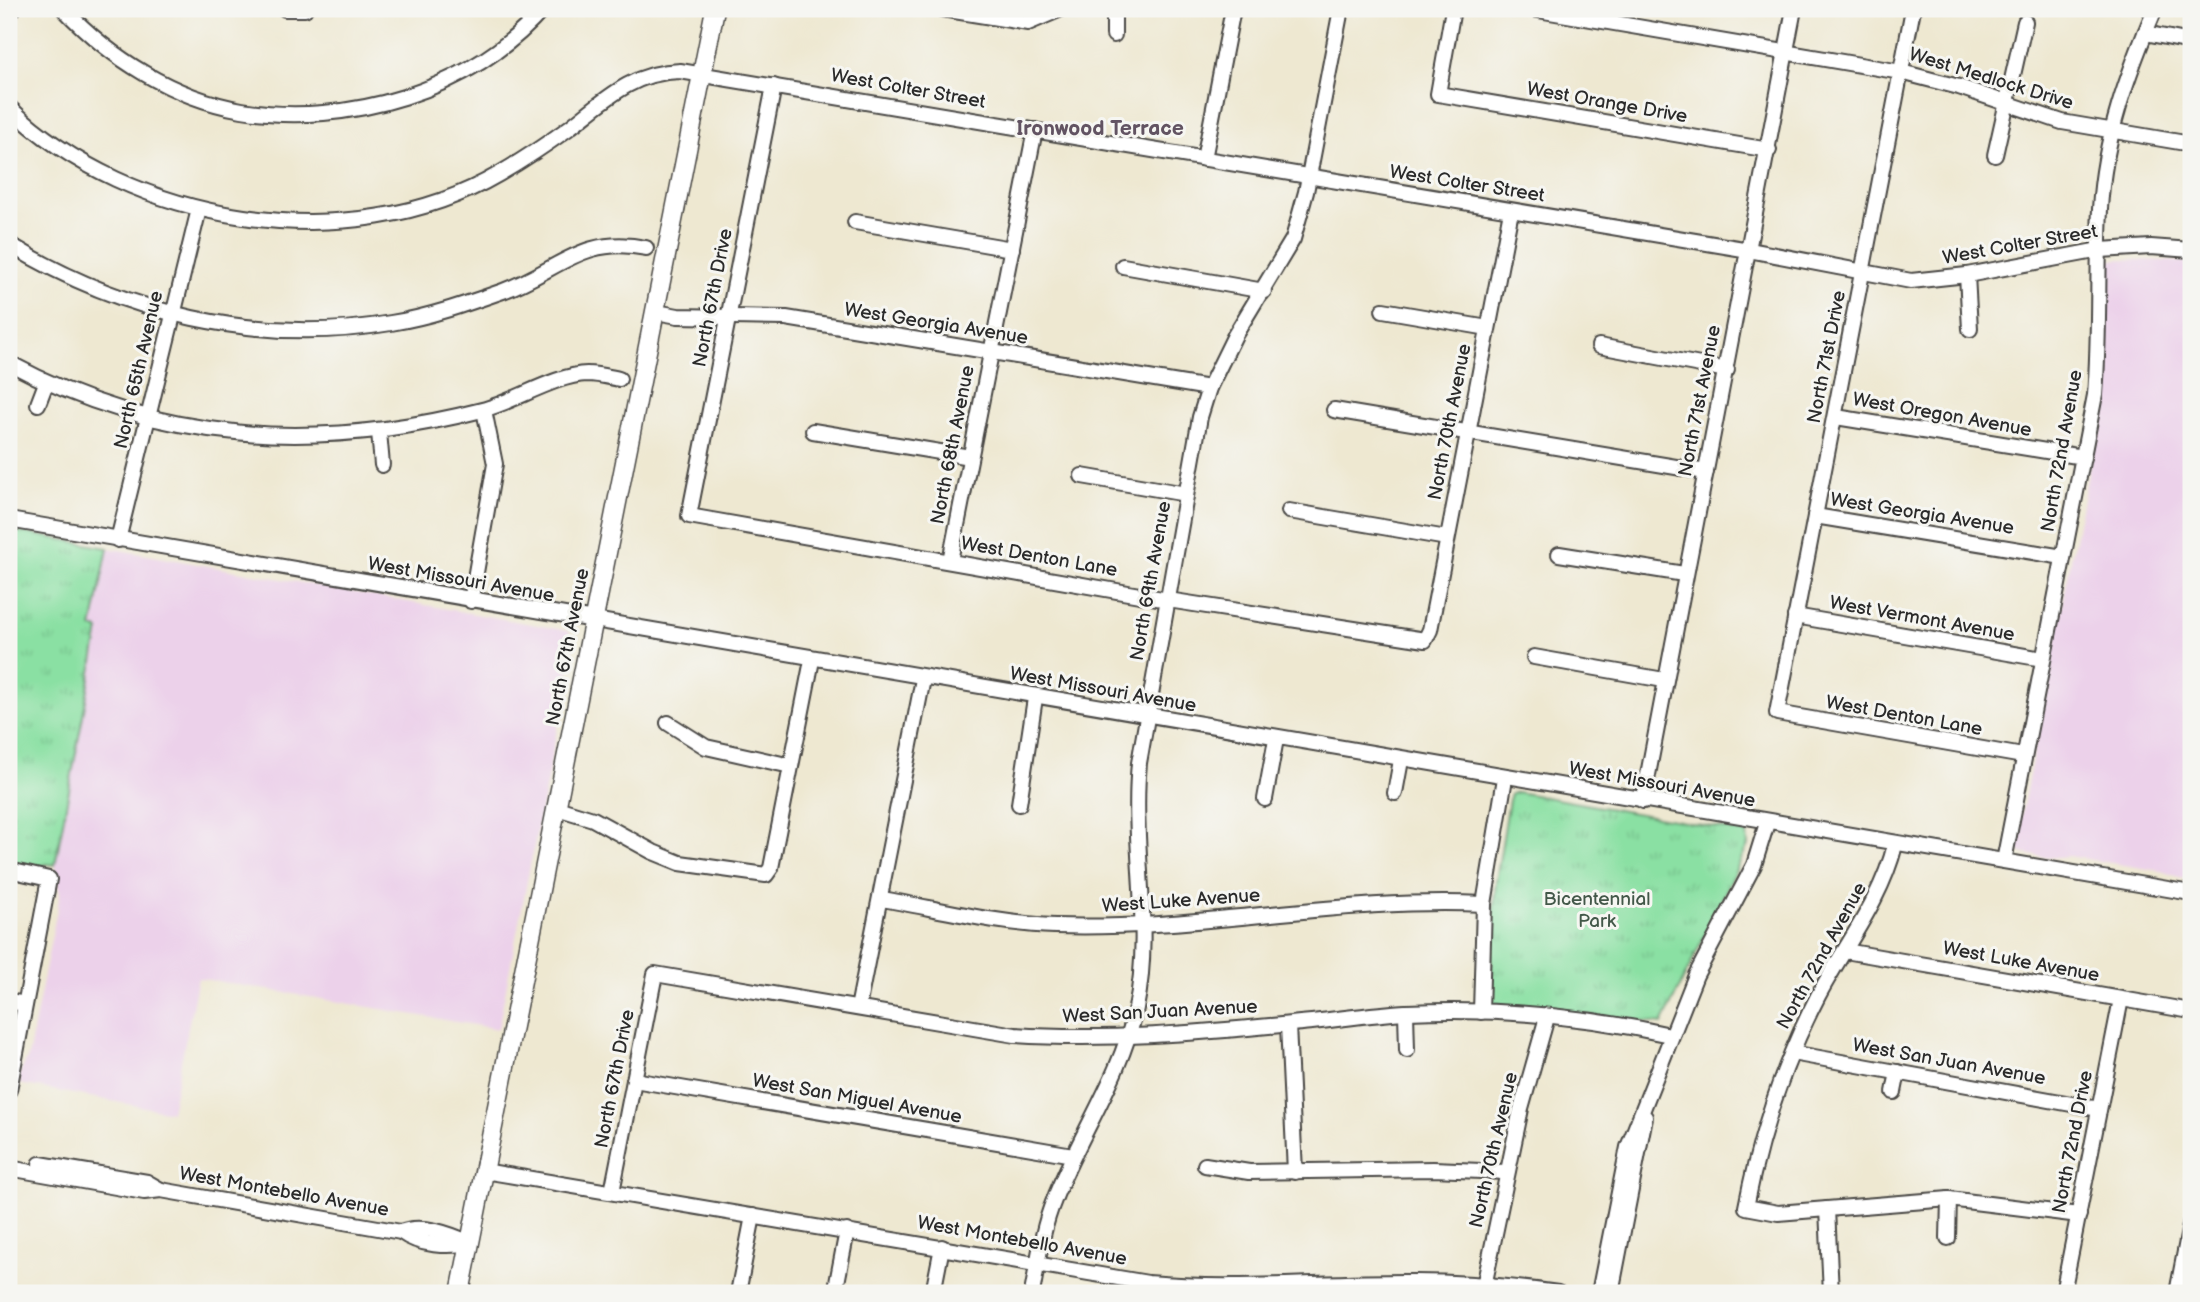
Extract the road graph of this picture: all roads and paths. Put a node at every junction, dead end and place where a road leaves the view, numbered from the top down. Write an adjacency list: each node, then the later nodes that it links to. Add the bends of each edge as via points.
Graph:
1 (13, 9): 17 (street)
2 (64, 9): 5 (street, via 110,52 176,89 240,109 285,114 371,106 431,88 480,62)
3 (285, 9): 4 (street)
4 (305, 9)
5 (542, 9)
6 (715, 9): 24 (main road, North 67th Avenue)
7 (942, 9): 8 (street, via 1028,23)
8 (1061, 9)
9 (1110, 9): 20 (street)
10 (1233, 9): 33 (street)
11 (1341, 9): 34 (street, North 69th Avenue)
12 (1453, 9): 31 (street, West Orange Drive, via 1438,94)
13 (1532, 9): 22 (street, West Medlock Drive)
14 (1794, 9): 22 (street, North 71st Avenue)
15 (1913, 9): 23 (street, North 71st Drive)
16 (2155, 9): 19 (street, North 72nd Avenue)
17 (9, 12)
18 (2025, 22): 26 (street)
19 (2145, 33): 21 (street); 29 (street, North 72nd Avenue)
20 (1114, 35)
21 (2191, 42)
22 (1786, 52): 23 (street, West Medlock Drive); 31 (street, North 71st Avenue)
23 (1901, 72): 26 (street, West Medlock Drive); 45 (street, North 71st Drive)
24 (702, 75): 25 (street, West Colter Street); 35 (street, West Colter Street, via 666,71 623,86 569,128 466,192 380,216 339,221 253,219); 49 (main road, North 67th Avenue)
25 (774, 86): 28 (street, West Colter Street); 51 (street, North 67th Drive)
26 (2008, 105): 29 (street, West Medlock Drive); 32 (street)
27 (9, 107): 35 (street, West Colter Street, via 23,121 104,173)
28 (1035, 130): 33 (street, West Colter Street); 40 (street, North 68th Avenue)
29 (2112, 131): 30 (street, West Medlock Drive); 42 (street, North 72nd Avenue, via 2100,207)
30 (2191, 144)
31 (1769, 150): 41 (street, North 71st Avenue)
32 (1996, 155)
33 (1204, 159): 34 (street, West Colter Street)
34 (1309, 177): 36 (street, West Colter Street); 47 (street, North 69th Avenue, via 1293,239)
35 (199, 209): 50 (street, North 65th Avenue)
36 (1511, 211): 41 (street, West Colter Street); 52 (street, North 70th Avenue)
37 (855, 222): 40 (street)
38 (9, 244): 50 (street, via 47,268 118,298)
39 (646, 248): 50 (street, via 612,243 586,248 511,288 389,324 273,330)
40 (1012, 248): 55 (street, North 68th Avenue)
41 (1749, 250): 45 (street, West Colter Street); 57 (street, North 71st Avenue)
42 (2100, 250): 43 (street, West Colter Street); 46 (street, West Colter Street); 70 (street, North 72nd Avenue, via 2096,383)
43 (2191, 250)
44 (1123, 266): 47 (street)
45 (1863, 273): 46 (street, West Colter Street, via 1911,281); 64 (street, North 71st Drive)
46 (1967, 275): 53 (street)
47 (1264, 290): 60 (street, North 69th Avenue)
48 (1383, 310): 52 (street)
49 (656, 312): 51 (street, West Georgia Avenue); 88 (main road, North 67th Avenue)
50 (172, 314): 65 (street, North 65th Avenue)
51 (729, 316): 55 (street, West Georgia Avenue, via 786,318); 76 (street, North 67th Drive)
52 (1488, 328): 68 (street, North 70th Avenue)
53 (1970, 329)
54 (1599, 346): 57 (street)
55 (991, 353): 60 (street, West Georgia Avenue); 69 (street, North 68th Avenue)
56 (9, 363): 59 (street)
57 (1727, 370): 72 (street, North 71st Avenue)
58 (619, 379): 62 (street, via 579,375)
59 (46, 383): 61 (street); 65 (street)
60 (1209, 388): 74 (street, North 69th Avenue)
61 (38, 404)
62 (484, 410): 67 (street); 86 (street, via 495,464)
63 (1335, 410): 68 (street)
64 (1836, 417): 70 (street, West Oregon Avenue); 77 (street, North 71st Drive)
65 (148, 418): 67 (street, via 231,434 304,437); 80 (street, North 65th Avenue)
66 (813, 431): 69 (street)
67 (379, 432): 71 (street)
68 (1469, 433): 72 (street); 79 (street, North 70th Avenue)
69 (970, 457): 83 (street, North 68th Avenue)
70 (2082, 457): 82 (street, North 72nd Avenue)
71 (383, 465)
72 (1706, 472): 84 (street, North 71st Avenue)
73 (1082, 476): 74 (street)
74 (1186, 494): 85 (street, North 69th Avenue)
75 (1289, 512): 79 (street)
76 (689, 516): 83 (street, West Denton Lane)
77 (1815, 516): 82 (street, West Georgia Avenue); 87 (street, North 71st Drive)
78 (9, 520): 80 (street, West Missouri Avenue)
79 (1447, 538): 89 (street, North 70th Avenue)
80 (118, 540): 86 (street, West Missouri Avenue)
81 (1559, 554): 84 (street)
82 (2063, 557): 91 (street, North 72nd Avenue)
83 (950, 561): 85 (street, West Denton Lane)
84 (1684, 574): 94 (street, North 71st Avenue)
85 (1168, 600): 89 (street, West Denton Lane); 97 (street, North 69th Avenue)
86 (471, 601): 88 (street, West Missouri Avenue)
87 (1795, 616): 91 (street, West Vermont Avenue); 96 (street, North 71st Drive)
88 (594, 622): 92 (street, West Missouri Avenue); 108 (main road, North 67th Avenue)
89 (1425, 640)
90 (1534, 657): 94 (street)
91 (2043, 659): 100 (street, North 72nd Avenue)
92 (813, 660): 93 (street, West Missouri Avenue); 102 (street)
93 (923, 678): 95 (street, West Missouri Avenue); 114 (street)
94 (1664, 680): 106 (street, North 71st Avenue)
95 (1035, 698): 97 (street, West Missouri Avenue); 107 (street)
96 (1777, 713): 100 (street, West Denton Lane)
97 (1145, 716): 99 (street, West Missouri Avenue); 116 (street, North 69th Avenue, via 1136,788)
98 (668, 723): 102 (street, via 706,747)
99 (1276, 739): 101 (street, West Missouri Avenue); 105 (street)
100 (2023, 756): 111 (street, North 72nd Avenue)
101 (1401, 760): 103 (street, West Missouri Avenue); 104 (street)
102 (791, 766): 108 (street, via 771,867 758,876 680,863 593,819)
103 (1505, 778): 106 (street, West Missouri Avenue); 115 (street)
104 (1395, 793)
105 (1265, 799)
106 (1643, 801): 109 (street, West Missouri Avenue)
107 (1019, 804)
108 (557, 808): 142 (main road, North 67th Avenue)
109 (1767, 822): 110 (street, West Missouri Avenue); 129 (street, via 1754,865)
110 (1895, 845): 111 (street, West Missouri Avenue); 117 (street, North 72nd Avenue, via 1881,888)
111 (2004, 861): 113 (street, West Missouri Avenue)
112 (9, 870): 121 (street, via 50,879)
113 (2191, 893)
114 (882, 899): 116 (street, West Luke Avenue, via 1025,923); 122 (street)
115 (1484, 904): 116 (street, West Luke Avenue, via 1371,905); 125 (street)
116 (1144, 924): 128 (street, North 69th Avenue, via 1143,972)
117 (1845, 951): 119 (street, West Luke Avenue); 131 (street, North 72nd Avenue)
118 (655, 974): 122 (street, West San Juan Avenue); 133 (street, North 67th Drive)
119 (2121, 999): 123 (street, West Luke Avenue); 137 (street, North 72nd Drive)
120 (9, 1001): 121 (street)
121 (25, 1004): 134 (street)
122 (858, 1009): 128 (street, West San Juan Avenue, via 1015,1035)
123 (2191, 1011)
124 (1406, 1012): 125 (street, West San Juan Avenue); 127 (street, West San Juan Avenue); 130 (street)
125 (1481, 1012): 126 (street, West San Juan Avenue)
126 (1547, 1017): 129 (street, West San Juan Avenue); 144 (street, North 70th Avenue)
127 (1288, 1025): 128 (street, West San Juan Avenue); 143 (street)
128 (1129, 1035): 138 (street, North 69th Avenue, via 1110,1084)
129 (1670, 1035): 136 (street)
130 (1407, 1050)
131 (1792, 1053): 132 (street, West San Juan Avenue); 148 (street, North 72nd Avenue, via 1746,1207 1778,1213)
132 (1898, 1072): 135 (street); 137 (street, West San Juan Avenue)
133 (634, 1080): 138 (street, West San Miguel Avenue); 146 (street, North 67th Drive)
134 (9, 1090)
135 (1894, 1091)
136 (1647, 1106): 165 (street, via 1628,1147); 166 (street)
137 (2099, 1109): 149 (street, North 72nd Drive)
138 (1073, 1155): 156 (street, North 69th Avenue, via 1053,1202)
139 (9, 1159): 145 (street, West Montebello Avenue, via 147,1182)
140 (1205, 1165): 143 (street, via 1249,1172)
141 (9, 1168): 145 (street, West Montebello Avenue, via 144,1192)
142 (484, 1171): 146 (street, West Montebello Avenue); 154 (main road, North 67th Avenue)
143 (1295, 1172): 144 (street)
144 (1506, 1172): 158 (street, North 70th Avenue)
145 (160, 1190): 154 (street, West Montebello Avenue, via 401,1233 446,1246)
146 (612, 1192): 150 (street, West Montebello Avenue)
147 (1949, 1199): 148 (street); 149 (street); 153 (street)
148 (1826, 1209): 167 (street)
149 (2079, 1215): 168 (street, North 72nd Drive)
150 (753, 1216): 152 (street, West Montebello Avenue); 160 (street)
151 (2191, 1220): 169 (street)
152 (847, 1231): 155 (street, West Montebello Avenue); 161 (street)
153 (1948, 1238)
154 (470, 1243): 159 (main road, North 67th Avenue)
155 (942, 1247): 156 (street, West Montebello Avenue); 162 (street)
156 (1038, 1263): 157 (street, West Montebello Avenue); 163 (street, North 69th Avenue)
157 (1147, 1288): 158 (street, West Montebello Avenue, via 1413,1282)
158 (1484, 1289): 164 (street, West Montebello Avenue)
159 (460, 1293)
160 (738, 1293)
161 (835, 1293)
162 (933, 1293)
163 (1032, 1293)
164 (1558, 1293)
165 (1599, 1293)
166 (1611, 1293)
167 (1831, 1293)
168 (2063, 1293)
169 (2177, 1293)

